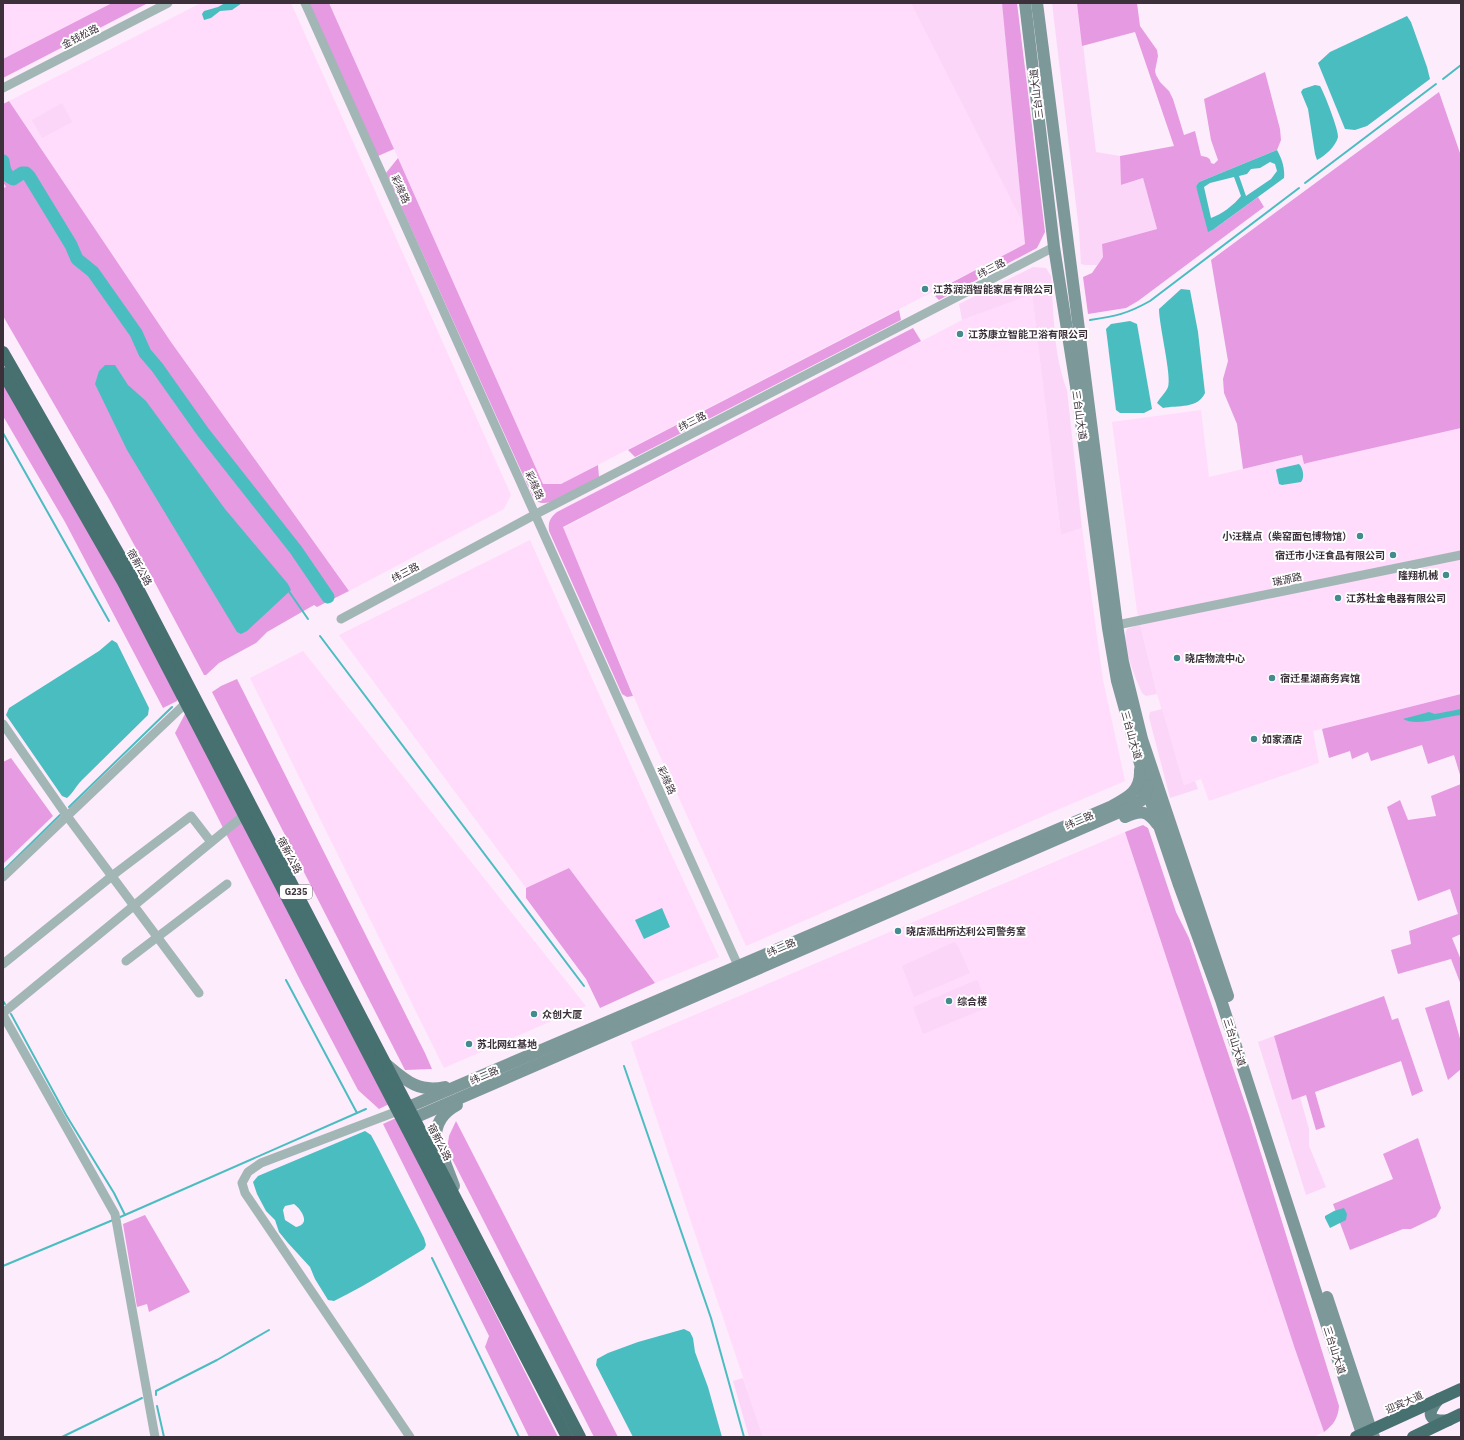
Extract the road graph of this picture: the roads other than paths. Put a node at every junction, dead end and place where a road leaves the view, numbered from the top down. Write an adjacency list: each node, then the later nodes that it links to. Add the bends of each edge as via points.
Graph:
1 (168, 3): 5 (street, 金钱松路)
2 (305, 3): 9 (street, 彩缘路)
3 (1025, 3): 6 (main road, 三台山大道)
4 (1037, 3): 12 (main road, 三台山大道)
5 (3, 88)
6 (1054, 247): 9 (street, 纬三路); 15 (main road, 三台山大道, via 1117,681)
7 (3, 352): 17 (highway, 宿新公路 / G235, via 132,577)
8 (3, 373): 13 (highway, 宿新公路 / G235, via 123,582)
9 (536, 514): 11 (street, 纬三路); 29 (street, 彩缘路)
10 (1461, 555): 12 (street, 瑞源路)
11 (341, 619)
12 (1117, 625): 15 (main road, 三台山大道)
13 (186, 702): 17 (highway, 宿新公路 / G235); 18 (street)
14 (3, 724): 18 (street)
15 (1145, 764): 16 (main road, 纬二路, via 1151,777); 29 (main road, 纬二路, via 1134,793 1123,800); 42 (main road, 三台山大道)
16 (1147, 789): 19 (main road, 三台山大道); 21 (main road, 纬二路, via 1142,800 1131,807)
17 (248, 812): 20 (street); 32 (highway, 宿新公路 / G235); 35 (highway, 宿新公路 / G235)
18 (68, 816): 22 (street); 23 (street)
19 (1161, 831): 21 (main road, via 1147,814 1139,812 1075,838); 42 (main road, 三台山大道, via 1178,885 1221,1000)
20 (211, 842): 22 (street, via 191,816); 25 (street)
21 (1049, 844): 29 (main road, 纬二路)
22 (112, 875): 25 (street); 28 (street)
23 (3, 877)
24 (227, 884): 26 (street)
25 (135, 905): 26 (street); 31 (street)
26 (158, 936): 27 (street); 30 (street)
27 (126, 961)
28 (3, 964)
29 (740, 970): 33 (main road, 纬二路); 34 (main road, 纬二路)
30 (199, 994)
31 (3, 1014): 43 (street, via 116,1219)
32 (386, 1064): 33 (main road, via 415,1086 432,1089 444,1088); 35 (highway, 宿新公路 / G235)
33 (493, 1070): 35 (main road, 纬二路)
34 (484, 1088): 36 (main road, 纬二路); 37 (main road, via 449,1109 438,1123 436,1132 441,1152)
35 (403, 1109): 36 (highway, 宿新公路 / G235); 44 (street, via 261,1164 248,1172 242,1183 245,1193); 45 (highway, 宿新公路 / G235)
36 (414, 1118): 37 (highway, 宿新公路 / G235)
37 (480, 1246): 46 (highway, 宿新公路 / G235)
38 (1461, 1389): 39 (highway, 迎宾大道)
39 (1439, 1399): 41 (main road, via 1431,1408 1432,1416 1434,1420); 42 (highway, 迎宾大道)
40 (1461, 1414): 41 (highway)
41 (1449, 1420): 47 (highway)
42 (1365, 1435)
43 (155, 1437)
44 (410, 1437)
45 (567, 1437)
46 (580, 1437)
47 (1413, 1437)

